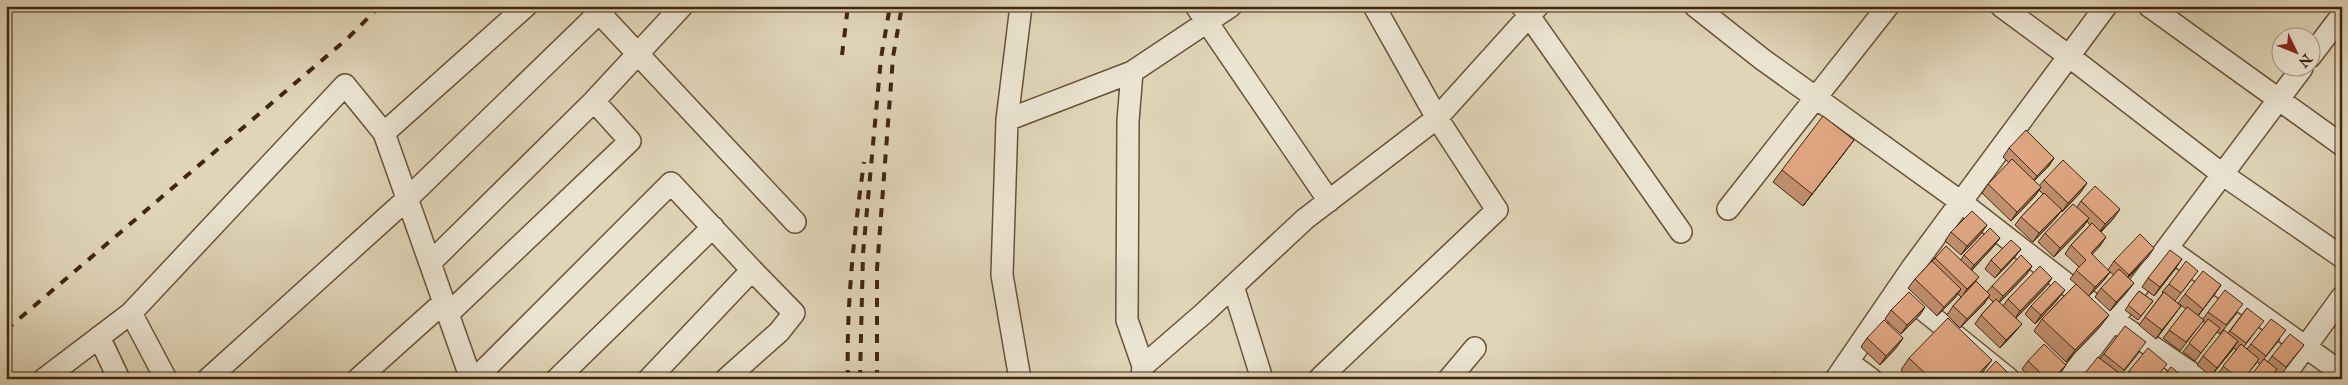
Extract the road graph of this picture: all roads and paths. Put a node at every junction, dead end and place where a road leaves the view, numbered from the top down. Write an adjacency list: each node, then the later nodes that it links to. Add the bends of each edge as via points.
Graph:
1 (526, 6): 26 (street)
2 (682, 6): 17 (street)
3 (1021, 6): 25 (street)
4 (1231, 6): 15 (street)
5 (1374, 6): 24 (street)
6 (1695, 6): 21 (street)
7 (1888, 6): 21 (street)
8 (2001, 6): 18 (street)
9 (2106, 6): 18 (street)
10 (2149, 6): 22 (street)
11 (2334, 6): 14 (street)
12 (600, 9): 17 (street); 29 (street)
13 (1529, 9): 24 (street); 35 (street)
14 (2342, 13): 16 (street)
15 (1201, 14): 19 (street); 30 (street)
16 (2320, 43)
17 (637, 53): 23 (street); 33 (street)
18 (2070, 57): 28 (street); 31 (street)
19 (1132, 72): 25 (street); 50 (street, via 1128,121 1127,320)
20 (2294, 78): 22 (street)
21 (1816, 98): 31 (street); 32 (street)
22 (2279, 98): 27 (street); 28 (street)
23 (594, 101): 38 (street); 43 (street, via 630,141)
24 (1437, 118): 30 (street); 64 (street, via 1497,210)
25 (1007, 120): 62 (street, via 1002,275)
26 (384, 133): 29 (street); 44 (street, via 345,85)
27 (2342, 146)
28 (2222, 174): 36 (street); 37 (street)
29 (407, 199): 38 (street); 55 (street)
30 (1329, 200): 40 (street)
31 (1961, 202): 41 (street); 45 (street)
32 (1728, 209)
33 (795, 222)
34 (713, 227): 39 (street); 58 (street, via 671,183); 59 (street)
35 (1681, 232)
36 (2167, 248): 45 (street); 47 (street)
37 (2342, 257)
38 (430, 263): 43 (street)
39 (752, 270): 60 (street); 61 (street, via 794,313 779,332)
40 (1233, 286): 50 (street); 63 (street)
41 (1898, 289): 49 (street); 67 (street)
42 (2342, 297): 47 (street)
43 (446, 308): 56 (street); 57 (street)
44 (131, 313): 46 (street); 54 (street)
45 (2113, 320): 68 (street); 69 (street)
46 (99, 337): 52 (street); 53 (street)
47 (2305, 347): 51 (street); 70 (street)
48 (1475, 348): 65 (street)
49 (1842, 370): 66 (street)
50 (1142, 372)
51 (2342, 373)
52 (56, 375)
53 (119, 379)
54 (166, 379)
55 (208, 379)
56 (358, 379)
57 (471, 379)
58 (475, 379)
59 (557, 379)
60 (649, 379)
61 (726, 379)
62 (1020, 379)
63 (1262, 379)
64 (1319, 379)
65 (1449, 379)
66 (1871, 379)
67 (2010, 379)
68 (2069, 379)
69 (2200, 379)
70 (2282, 379)

